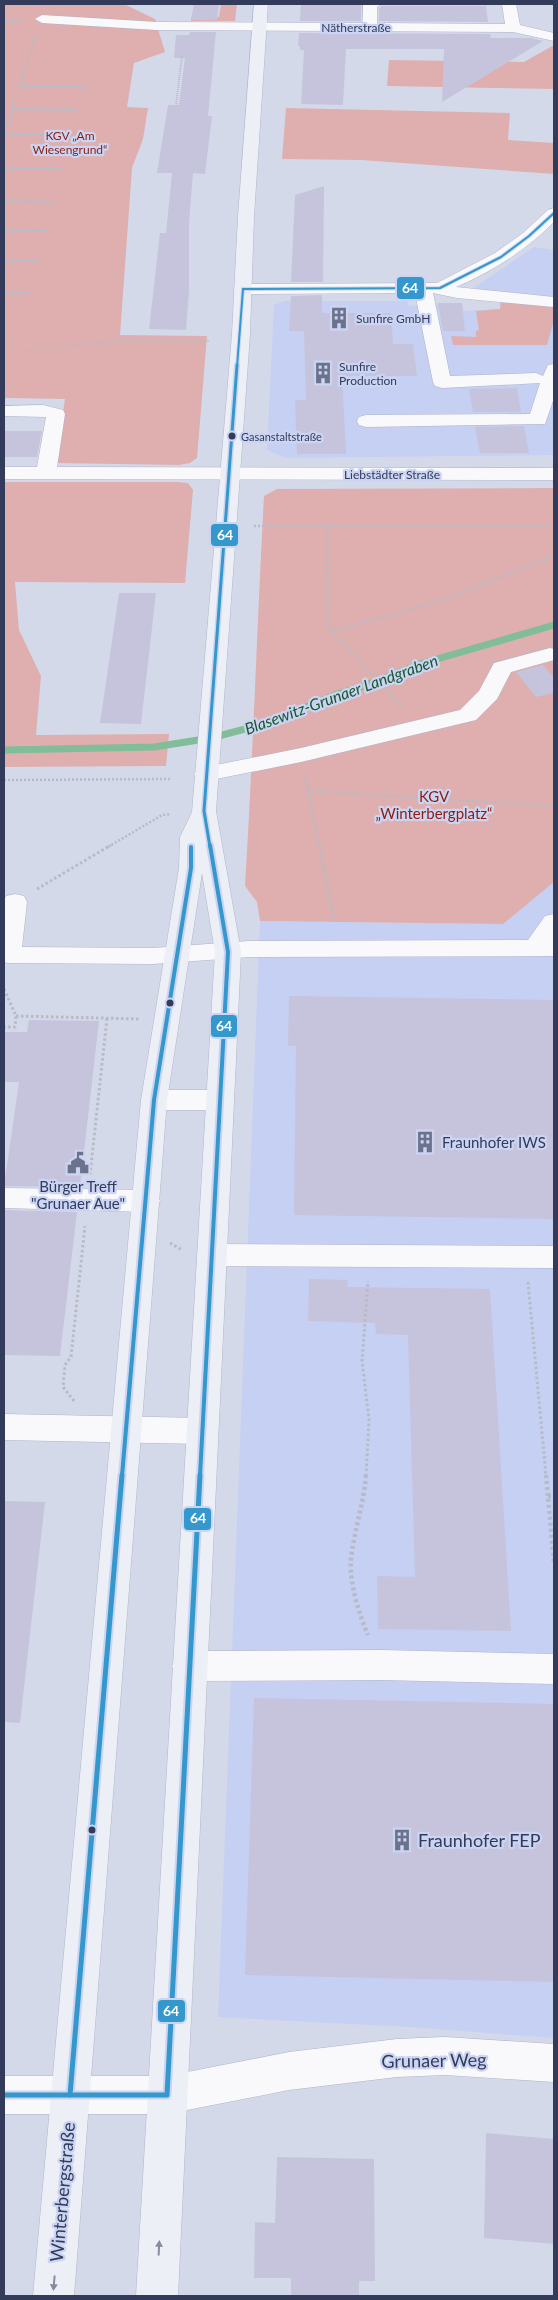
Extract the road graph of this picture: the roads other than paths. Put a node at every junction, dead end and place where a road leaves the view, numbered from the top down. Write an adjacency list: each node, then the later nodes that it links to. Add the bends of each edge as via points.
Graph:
1 (261, 4): 5 (main road, Winterbergstraße)
2 (374, 4): 6 (street, via 370,4)
3 (509, 4): 7 (street)
4 (42, 19): 5 (street, Nätherstraße, via 157,26)
5 (259, 26): 6 (street, Nätherstraße); 11 (main road, Winterbergstraße)
6 (370, 27): 7 (street, Nätherstraße)
7 (513, 28): 8 (street, Nätherstraße)
8 (554, 38)
9 (554, 213): 10 (street, via 524,241 466,278)
10 (432, 288): 11 (street); 12 (street); 14 (street, via 442,382)
11 (243, 289): 20 (main road, Winterbergstraße)
12 (554, 302)
13 (554, 369): 17 (street)
14 (536, 379)
15 (7, 412): 19 (street, via 43,410 56,414)
16 (366, 421): 17 (street)
17 (546, 424)
18 (4, 473): 19 (street, Liebstädter Straße)
19 (46, 473): 20 (street, Liebstädter Straße)
20 (229, 473): 21 (street, Liebstädter Straße); 23 (main road, Winterbergstraße)
21 (554, 474)
22 (550, 654): 23 (street, via 502,668 489,694 468,715 302,755)
23 (206, 774): 24 (main road, Winterbergstraße)
24 (204, 811): 28 (main road, Winterbergstraße); 29 (main road, Winterbergstraße, via 192,837 191,868)
25 (15, 902): 30 (street)
26 (554, 922): 27 (street)
27 (545, 948): 28 (street, via 249,949)
28 (228, 952): 29 (street); 32 (main road, Winterbergstraße)
29 (177, 956): 30 (street); 31 (main road, Winterbergstraße)
30 (6, 961)
31 (154, 1100): 32 (street); 34 (main road, Winterbergstraße)
32 (219, 1100): 36 (main road, Winterbergstraße)
33 (4, 1198): 34 (street, via 88,1200)
34 (145, 1215): 38 (main road, Winterbergstraße)
35 (554, 1257): 36 (street, via 370,1256)
36 (211, 1261): 39 (main road, Winterbergstraße)
37 (4, 1427): 38 (street)
38 (111, 1429): 39 (street); 44 (main road, Winterbergstraße)
39 (202, 1430): 40 (main road, Winterbergstraße)
40 (189, 1666): 41 (street, via 382,1665); 45 (main road, Winterbergstraße)
41 (554, 1669)
42 (554, 2063): 45 (street, Grunaer Weg, via 445,2056 397,2058 289,2071)
43 (4, 2095): 44 (street, Grunaer Weg)
44 (70, 2095): 45 (street, Grunaer Weg); 46 (main road, Winterbergstraße, one-way to 46)
45 (167, 2095): 47 (main road, Winterbergstraße, one-way to 45)
46 (53, 2296)
47 (157, 2296)

